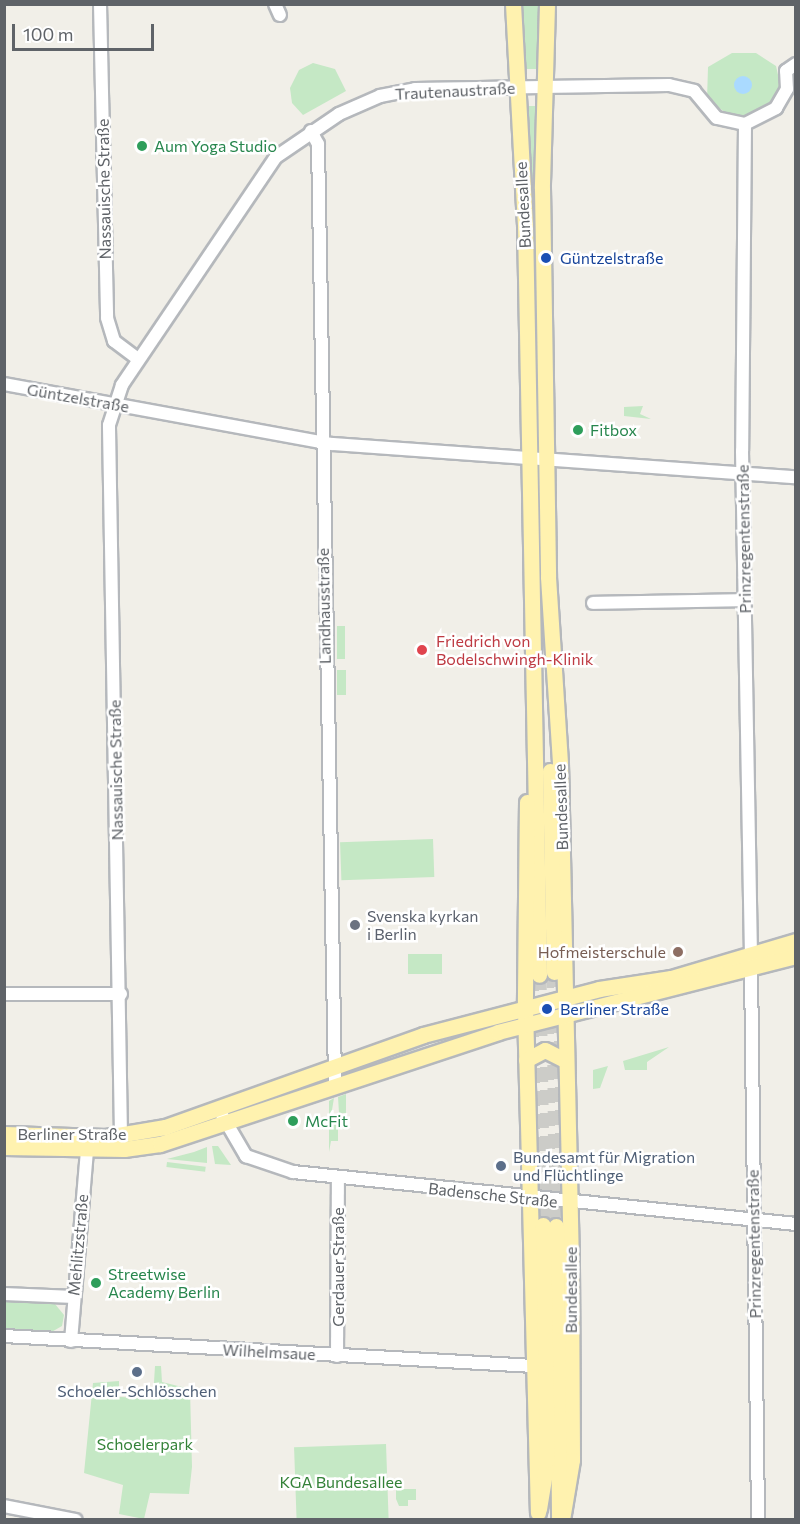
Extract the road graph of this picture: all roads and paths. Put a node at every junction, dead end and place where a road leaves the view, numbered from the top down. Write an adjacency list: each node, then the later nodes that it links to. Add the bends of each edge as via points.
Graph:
1 (100, 4): 9 (street, Nassauische Straße, via 107,318 114,341)
2 (513, 4): 6 (main road, Bundesallee)
3 (547, 4): 5 (main road, Bundesallee)
4 (791, 67): 7 (street, via 780,104 763,118)
5 (546, 87): 6 (street, Trautenaustraße); 7 (street, Trautenaustraße, via 669,85 694,91 713,116); 13 (main road, Bundesallee)
6 (516, 88): 8 (street, Trautenaustraße, via 391,93); 12 (main road, Bundesallee, via 525,225)
7 (745, 124): 17 (street, Prinzregentenstraße)
8 (310, 131): 9 (street, Trautenaustraße, via 265,171); 14 (street, Landhausstraße, via 318,144)
9 (138, 359): 11 (street, Trautenaustraße)
10 (4, 384): 11 (street, Güntzelstraße)
11 (114, 404): 14 (street, Güntzelstraße); 27 (street, Nassauische Straße, via 109,447)
12 (527, 406): 13 (main road); 15 (main road, Bundesallee)
13 (545, 406): 16 (main road, Bundesallee)
14 (322, 442): 15 (street, Güntzelstraße); 34 (street, Landhausstraße)
15 (527, 458): 16 (street, Güntzelstraße); 22 (main road, Bundesallee)
16 (546, 459): 17 (street, Güntzelstraße); 21 (main road, Bundesallee)
17 (743, 473): 18 (street, Güntzelstraße); 19 (street, Prinzregentenstraße)
18 (795, 477)
19 (745, 600): 20 (street); 25 (street, Prinzregentenstraße)
20 (593, 603)
21 (552, 699): 22 (main road, Bundesallee, via 546,974); 28 (main road, Bundesallee, via 560,764)
22 (532, 702): 29 (main road, Bundesallee)
23 (795, 941): 25 (main road, Berliner Straße)
24 (795, 956): 25 (main road, Berliner Straße)
25 (751, 961): 28 (main road, Berliner Straße); 30 (main road, Berliner Straße); 44 (street, Prinzregentenstraße)
26 (4, 994): 27 (street)
27 (121, 994): 38 (street, Nassauische Straße)
28 (564, 998): 29 (main road, Berliner Straße); 30 (main road, Bundesallee)
29 (525, 1008): 31 (main road, Bundesallee); 34 (main road, Berliner Straße)
30 (563, 1016): 31 (main road, Berliner Straße); 32 (main road, Bundesallee)
31 (526, 1025): 33 (main road, Bundesallee); 35 (main road, Berliner Straße)
32 (563, 1059): 33 (main road, via 545,1050); 43 (main road, Bundesallee)
33 (526, 1060): 42 (main road, Bundesallee)
34 (332, 1067): 35 (street, Landhausstraße); 36 (main road, Berliner Straße)
35 (335, 1083): 36 (main road, Berliner Straße)
36 (223, 1118): 38 (main road, Berliner Straße); 40 (main road, Berliner Straße, via 138,1149); 41 (street, Badensche Straße, via 240,1150 254,1161)
37 (4, 1134): 38 (main road, Berliner Straße)
38 (121, 1136)
39 (4, 1147): 40 (main road, Berliner Straße)
40 (87, 1149): 47 (street, Mehlitzstraße)
41 (338, 1178): 42 (street, Badensche Straße); 50 (street, Gerdauer Straße)
42 (531, 1199): 43 (street, Badensche Straße); 51 (main road, Bundesallee)
43 (568, 1203): 44 (street, Badensche Straße); 55 (main road, Bundesallee, via 572,1460)
44 (754, 1220): 45 (street, Badensche Straße); 56 (street, Prinzregentenstraße)
45 (795, 1224)
46 (4, 1294): 47 (street)
47 (74, 1297): 49 (street, Mehlitzstraße)
48 (4, 1336): 49 (street, Wilhelmsaue)
49 (70, 1341): 50 (street, Wilhelmsaue)
50 (338, 1356): 51 (street, Wilhelmsaue)
51 (534, 1366): 53 (main road, Bundesallee)
52 (4, 1506): 54 (street)
53 (537, 1516): 55 (main road, Bundesallee, via 547,1460 550,1225)
54 (76, 1520)
55 (561, 1520)
56 (758, 1520)

